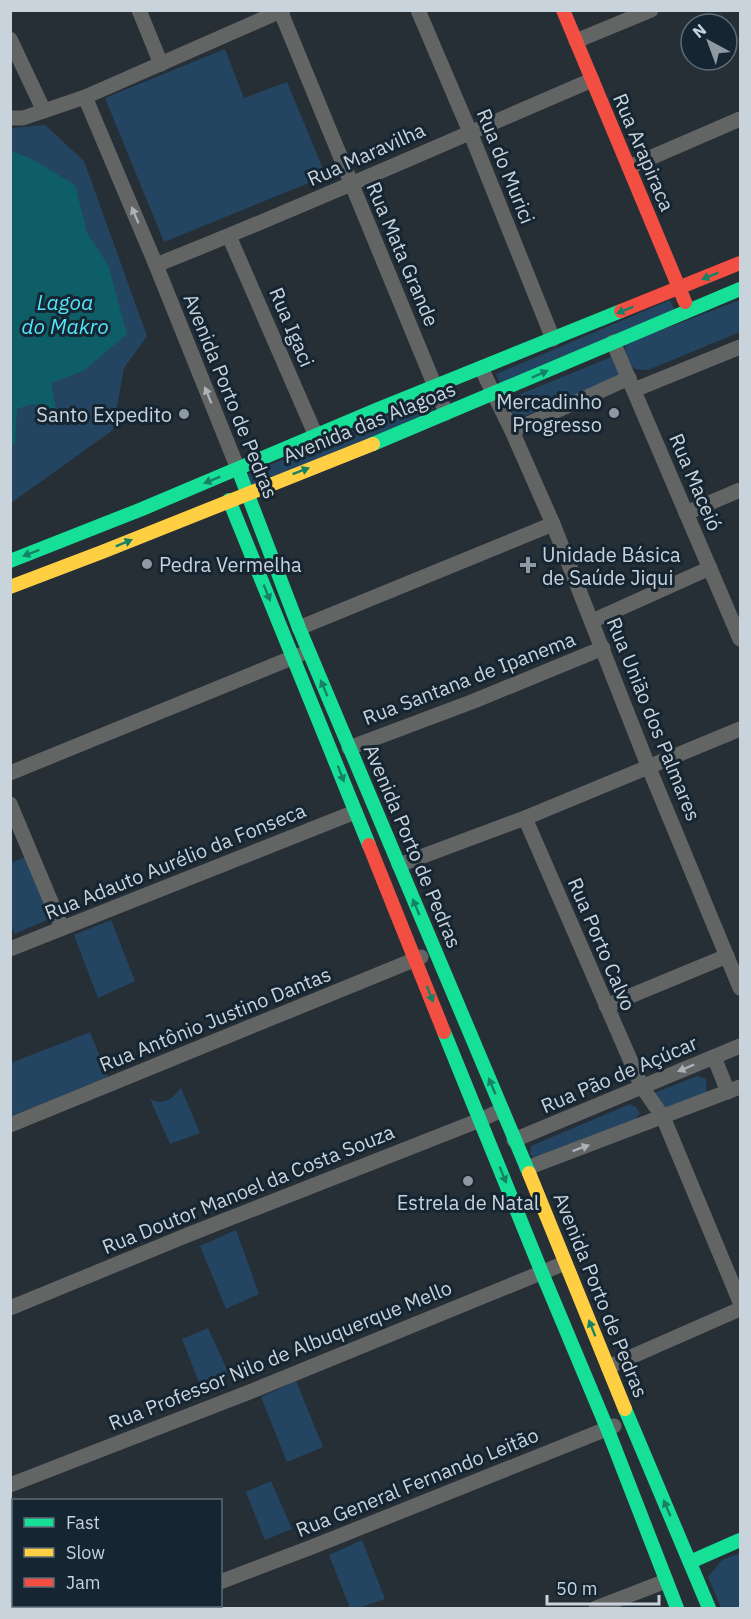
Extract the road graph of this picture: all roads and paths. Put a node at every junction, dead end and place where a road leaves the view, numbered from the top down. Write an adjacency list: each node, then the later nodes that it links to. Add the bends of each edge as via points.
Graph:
1 (139, 10): 8 (street)
2 (418, 10): 14 (street, Rua do Murici)
3 (563, 10): 7 (main road, Rua Arapiraca)
4 (651, 10): 7 (street)
5 (281, 11): 8 (street); 16 (street, Rua Mata Grande)
6 (10, 39): 11 (street)
7 (576, 41): 9 (main road, Rua Arapiraca)
8 (161, 64): 10 (street)
9 (592, 80): 14 (street, Rua Maravilha); 15 (main road, Rua Arapiraca)
10 (85, 97): 11 (street); 19 (street, Avenida Porto de Pedras, one-way to 10)
11 (44, 111): 12 (street)
12 (10, 118)
13 (741, 119): 15 (street)
14 (470, 132): 16 (street, Rua Maravilha); 23 (street, Rua do Murici)
15 (629, 167): 20 (main road, Rua Arapiraca)
16 (352, 184): 17 (street, Rua Maravilha); 28 (street, Rua Mata Grande)
17 (229, 236): 19 (street, Rua Maravilha); 32 (street, Rua Igaci)
18 (741, 263): 20 (main road, Avenida das Alagoas, one-way to 20)
19 (156, 265): 33 (street, Avenida Porto de Pedras, one-way to 19)
20 (680, 288): 22 (main road, Rua Arapiraca); 23 (main road, Avenida das Alagoas, one-way to 23)
21 (741, 289): 22 (main road, Avenida das Alagoas)
22 (688, 309): 24 (main road, Avenida das Alagoas)
23 (553, 339): 26 (main road, Avenida das Alagoas)
24 (613, 342): 27 (street, Rua Maceió); 29 (main road, Avenida das Alagoas, one-way to 24)
25 (741, 347): 27 (street)
26 (481, 368): 28 (main road, Avenida das Alagoas); 29 (street, Rua União dos Palmares)
27 (632, 384): 31 (street); 38 (street, Rua Maceió)
28 (436, 386): 30 (street, Rua Mata Grande); 32 (main road, Avenida das Alagoas)
29 (493, 394): 30 (main road, Avenida das Alagoas); 31 (street, Rua União dos Palmares)
30 (446, 413): 35 (main road, Avenida das Alagoas, one-way to 30)
31 (512, 431): 39 (street, Rua União dos Palmares)
32 (316, 436): 33 (main road, Avenida das Alagoas)
33 (238, 469): 35 (main road, Avenida Porto de Pedras); 37 (main road, Avenida das Alagoas, one-way to 37)
34 (741, 490): 38 (street)
35 (247, 493): 36 (main road, Avenida das Alagoas); 46 (main road, Avenida Porto de Pedras)
36 (229, 500): 41 (main road, Avenida das Alagoas, one-way to 36); 50 (main road, Avenida Porto de Pedras, one-way to 50)
37 (142, 509): 40 (main road, Avenida das Alagoas); 41 (main road, via 134,520 100,538)
38 (687, 513): 43 (street, Rua Maceió)
39 (553, 524): 45 (street, Rua União dos Palmares); 46 (street)
40 (79, 535): 42 (main road, Avenida das Alagoas, one-way to 42); 44 (main road, via 82,545 78,553 22,576)
41 (102, 552): 44 (main road, Avenida das Alagoas)
42 (10, 561)
43 (710, 568): 45 (street); 47 (street, Rua Maceió)
44 (10, 587)
45 (592, 621): 48 (street, Rua União dos Palmares)
46 (300, 628): 49 (main road, Avenida Porto de Pedras)
47 (740, 635)
48 (603, 648): 52 (street, Rua Santana de Ipanema); 53 (street, Rua União dos Palmares)
49 (309, 651): 50 (street); 52 (main road, Avenida Porto de Pedras, one-way to 49)
50 (293, 657): 54 (street); 56 (main road, Avenida Porto de Pedras, one-way to 56)
51 (741, 729): 53 (street)
52 (349, 748): 58 (main road, Avenida Porto de Pedras)
53 (649, 768): 57 (street); 62 (street, Rua União dos Palmares)
54 (10, 773)
55 (10, 804): 59 (street)
56 (355, 812): 59 (street, Rua Adauto Aurélio da Fonseca); 63 (main road, Avenida Porto de Pedras)
57 (525, 818): 58 (street); 65 (street, Rua Porto Calvo)
58 (399, 865): 61 (main road, Avenida Porto de Pedras, one-way to 58)
59 (62, 928): 60 (street, Rua Adauto Aurélio da Fonseca)
60 (10, 949)
61 (435, 952): 63 (street, Rua Antônio Justino Dantas); 70 (main road, Avenida Porto de Pedras, one-way to 61)
62 (727, 956): 64 (street, Rua União dos Palmares); 65 (street)
63 (416, 959): 72 (main road, Avenida Porto de Pedras, one-way to 72); 73 (street, Rua Antônio Justino Dantas)
64 (741, 988)
65 (606, 1006): 68 (street, Rua Porto Calvo)
66 (741, 1046): 67 (street, Rua Pão de Açúcar)
67 (714, 1057): 68 (street, Rua Pão de Açúcar, one-way to 68); 69 (street)
68 (642, 1087): 71 (street, Rua Porto Calvo); 74 (street, Rua Pão de Açúcar)
69 (734, 1090): 71 (street)
70 (502, 1110): 72 (street, Rua Doutor Manoel da Costa Souza); 74 (main road, Avenida Porto de Pedras)
71 (663, 1118): 75 (street, one-way to 71); 78 (street, Rua Porto Calvo)
72 (480, 1120): 77 (main road, Avenida Porto de Pedras, one-way to 77); 79 (street, Rua Doutor Manoel da Costa Souza)
73 (10, 1125)
74 (514, 1140): 75 (main road, Avenida Porto de Pedras)
75 (527, 1168): 76 (main road, Avenida Porto de Pedras)
76 (565, 1263): 77 (street, Rua Professor Nilo de Albuquerque Mello); 81 (main road, Avenida Porto de Pedras, one-way to 76)
77 (542, 1273): 83 (main road, Avenida Porto de Pedras); 84 (street, Rua Professor Nilo de Albuquerque Mello)
78 (741, 1302)
79 (10, 1308)
80 (741, 1309): 81 (street)
81 (608, 1367): 82 (main road, Avenida Porto de Pedras)
82 (630, 1422): 83 (street, Rua General Fernando Leitão); 86 (main road, Avenida Porto de Pedras, one-way to 82)
83 (607, 1428): 87 (street, Rua General Fernando Leitão); 88 (main road, Avenida Porto de Pedras)
84 (10, 1485)
85 (741, 1540): 86 (main road)
86 (690, 1562): 91 (main road, Avenida Porto de Pedras)
87 (222, 1581)
88 (666, 1581): 89 (street); 90 (main road, Avenida Porto de Pedras)
89 (596, 1608)
90 (677, 1608)
91 (709, 1608)

